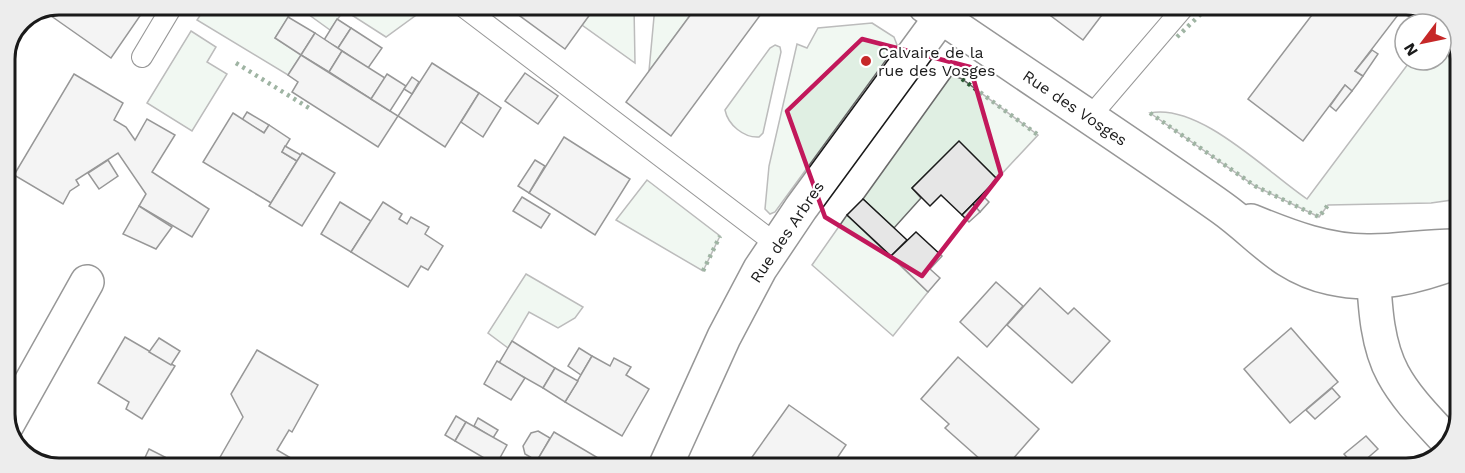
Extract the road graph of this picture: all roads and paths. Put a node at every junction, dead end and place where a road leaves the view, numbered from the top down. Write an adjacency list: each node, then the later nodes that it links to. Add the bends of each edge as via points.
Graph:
1 (167, 15): 6 (lane)
2 (474, 15): 8 (lane)
3 (931, 15): 8 (street, Rue des Arbres)
4 (937, 15): 7 (street, Rue des Vosges)
5 (1177, 15): 7 (lane)
6 (142, 57)
7 (1089, 118): 11 (street, Rue des Vosges, via 1225,210)
8 (776, 244): 15 (street, Rue des Arbres, via 724,337)
9 (1450, 248): 11 (street)
10 (1450, 264): 11 (street, via 1412,277)
11 (1373, 267): 14 (street, via 1379,329 1392,373)
12 (87, 282): 13 (street)
13 (15, 411)
14 (1443, 437)
15 (669, 458)

